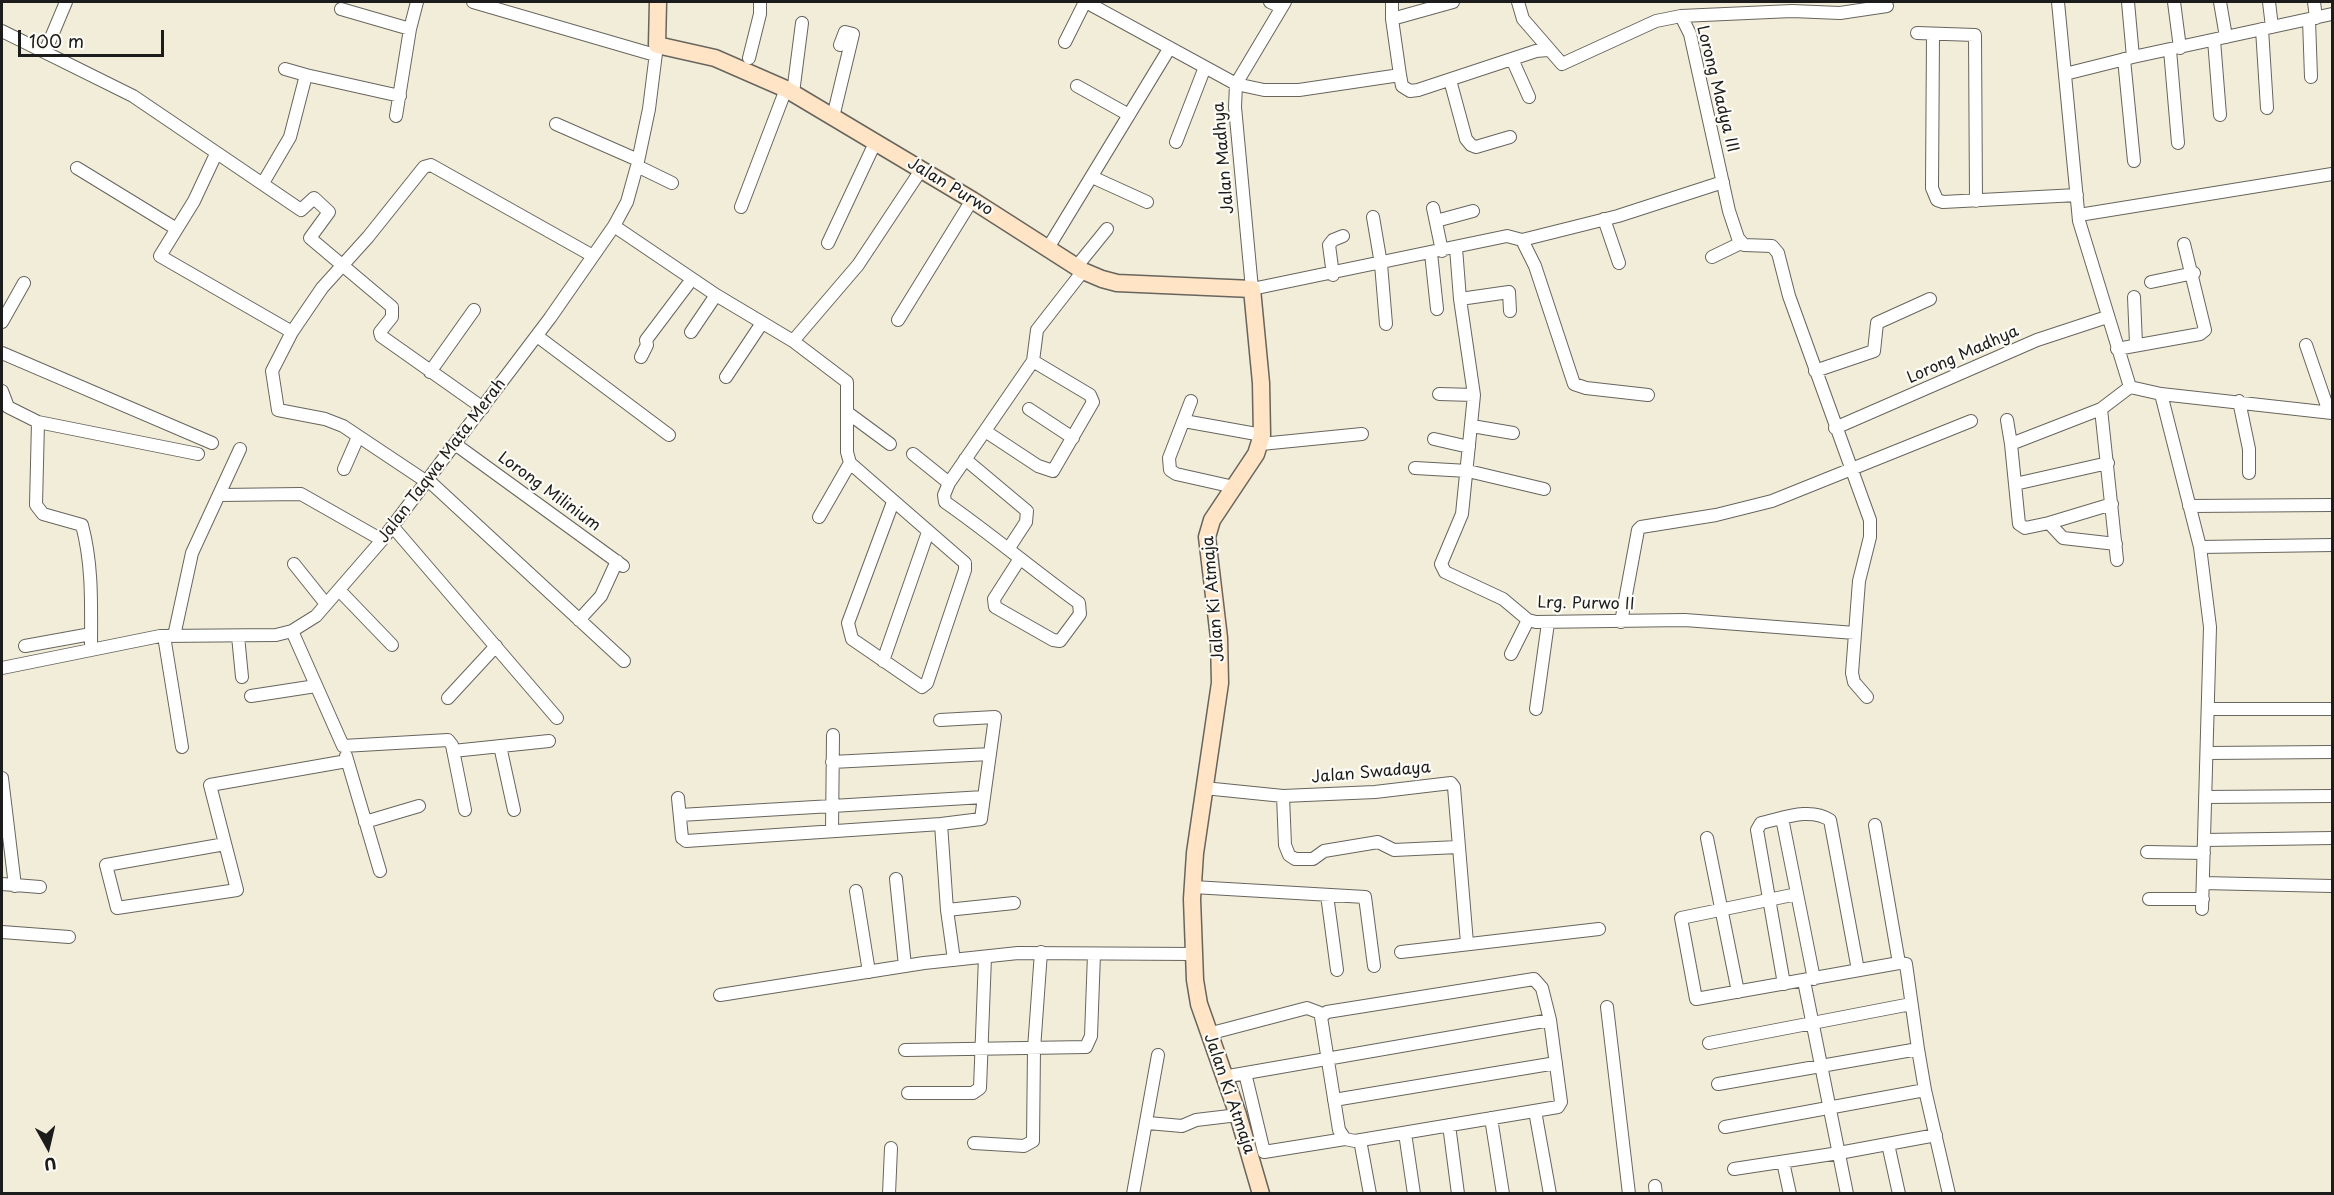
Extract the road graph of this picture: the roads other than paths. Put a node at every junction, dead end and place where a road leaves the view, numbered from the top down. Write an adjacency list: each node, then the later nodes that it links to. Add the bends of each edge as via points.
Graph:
1 (66, 2): 38 (street)
2 (417, 2): 27 (street)
3 (473, 2): 36 (street)
4 (655, 2): 36 (street, Jalan Taqwa Mata Merah)
5 (760, 2): 39 (street)
6 (1086, 2): 32 (street); 34 (street)
7 (1392, 2): 24 (street)
8 (1453, 2): 24 (street)
9 (1518, 2): 37 (street, via 1524,19)
10 (2058, 2): 44 (street)
11 (2128, 2): 40 (street)
12 (2174, 2): 35 (street)
13 (2220, 2): 31 (street)
14 (2269, 2): 26 (street)
15 (2314, 2): 23 (street)
16 (1279, 3): 49 (street, Jalan Madhya)
17 (1887, 6): 19 (street, via 1871,10)
18 (1740, 7): 19 (street); 22 (street)
19 (1821, 7)
20 (341, 9): 27 (street)
21 (2332, 14): 23 (street)
22 (1682, 16): 37 (street, Lorong Madya III, via 1656,21 1565,64); 71 (street, Lorong Madya III, via 1690,34)
23 (2313, 19): 26 (street); 47 (street)
24 (1392, 20): 46 (street)
25 (802, 23): 51 (street)
26 (2267, 28): 31 (street); 54 (street)
27 (410, 29): 52 (street)
28 (2, 31): 38 (street)
29 (1917, 33): 30 (street)
30 (1933, 34): 76 (street, via 1934,196 1943,202); 76 (street, via 1975,35)
31 (2220, 38): 35 (street); 56 (street)
32 (1065, 42)
33 (840, 45): 58 (street, via 845,32 853,34)
34 (1169, 49): 42 (street); 55 (street)
35 (2175, 49): 40 (street); 63 (street)
36 (656, 50): 51 (street, Jalan Purwo, via 715,58); 66 (street, Jalan Taqwa Mata Merah)
37 (1548, 50): 41 (street)
38 (51, 55): 64 (street, via 133,96)
39 (749, 58)
40 (2128, 58): 44 (street); 65 (street)
41 (1512, 59): 48 (street); 53 (street)
42 (1206, 67): 49 (street); 62 (street)
43 (285, 69): 45 (street)
44 (2066, 74): 74 (street)
45 (306, 75): 52 (street); 72 (street, via 290,137)
46 (1401, 75): 48 (street, via 1402,86 1410,91); 49 (street, via 1299,90 1264,90)
47 (2311, 77)
48 (1450, 80): 60 (street, via 1471,146)
49 (1236, 84): 107 (street, Jalan Madhya)
50 (1077, 86): 55 (street)
51 (790, 91): 58 (street, Jalan Purwo); 78 (street)
52 (400, 96): 57 (street)
53 (1529, 97)
54 (2267, 108)
55 (1129, 115): 70 (street)
56 (2220, 115)
57 (396, 116)
58 (833, 117): 61 (street, Jalan Purwo)
59 (556, 124): 66 (street)
60 (1510, 137)
61 (875, 142): 68 (street, Jalan Purwo); 90 (street)
62 (1176, 142)
63 (2178, 143)
64 (216, 154): 72 (street); 86 (street, via 194,201)
65 (2134, 161)
66 (638, 163): 73 (street); 85 (street, Jalan Taqwa Mata Merah, via 627,202)
67 (77, 168): 86 (street)
68 (921, 170): 75 (street, Jalan Purwo); 123 (street, via 858,265)
69 (2332, 174): 81 (street)
70 (1092, 177): 77 (street); 93 (street)
71 (1723, 182): 83 (street); 91 (street, Lorong Madya III)
72 (263, 183): 100 (street, via 301,210 314,198 329,212 310,238)
73 (672, 183)
74 (2077, 195): 76 (street); 81 (street)
75 (972, 200): 93 (street, Jalan Purwo); 116 (street)
76 (1977, 201)
77 (1147, 202)
78 (741, 207)
79 (1433, 208): 84 (street)
80 (1473, 211): 84 (street)
81 (2079, 215): 115 (street)
82 (1373, 218): 99 (street)
83 (1604, 219): 89 (street); 98 (street)
84 (1436, 221): 95 (street)
85 (614, 226): 96 (street, Jalan Taqwa Mata Merah); 104 (street)
86 (175, 228): 120 (street, via 160,256)
87 (1107, 229): 101 (street)
88 (1343, 236): 103 (street, via 1329,245)
89 (1522, 240): 94 (street, via 1507,237); 138 (street, via 1535,266 1574,384)
90 (828, 243)
91 (1741, 243): 97 (street); 130 (street, via 1772,246 1778,253)
92 (2184, 244): 102 (street)
93 (1048, 248): 101 (street, Jalan Purwo)
94 (1456, 248): 95 (street); 110 (street, Lrg. Purwo II)
95 (1436, 252): 99 (street); 112 (street)
96 (593, 256): 100 (street, via 431,165 424,167); 122 (street, Jalan Taqwa Mata Merah)
97 (1712, 257)
98 (1619, 263)
99 (1381, 264): 103 (street); 119 (street)
100 (343, 265): 120 (street); 131 (street, via 392,307 392,317 381,336)
101 (1080, 269): 107 (street, Jalan Purwo, via 1117,283); 129 (street, via 1037,330)
102 (2194, 273): 105 (street); 124 (street, via 2204,332)
103 (1333, 275): 107 (street)
104 (692, 279): 108 (street); 128 (street, via 646,340)
105 (2151, 282)
106 (24, 283): 117 (street)
107 (1251, 289): 158 (street, via 1261,383)
108 (716, 295): 118 (street); 121 (street)
109 (2134, 297): 124 (street)
110 (1460, 299): 114 (street, via 1509,292); 137 (street, Lrg. Purwo II)
111 (1930, 299): 130 (street, via 1880,320 1875,326 1874,351)
112 (1437, 309)
113 (474, 310): 131 (street)
114 (1510, 311)
115 (2107, 317): 126 (street); 151 (street, Lorong Madhya, via 2037,340)
116 (898, 320)
117 (2, 322)
118 (762, 323): 123 (street); 132 (street)
119 (1386, 324)
120 (292, 332): 156 (street, via 272,371 278,410 325,418)
121 (691, 332)
122 (537, 336): 141 (street, Jalan Taqwa Mata Merah); 155 (street)
123 (793, 341): 144 (street, via 845,379)
124 (2136, 344): 126 (street)
125 (2306, 345): 145 (street)
126 (2117, 349): 133 (street)
127 (2, 353): 160 (street)
128 (641, 357)
129 (1033, 361): 152 (street); 157 (street, via 1092,398 1093,404)
130 (1815, 371): 151 (street)
131 (430, 372): 141 (street)
132 (726, 377)
133 (2130, 387): 136 (street); 143 (street)
134 (2, 391): 149 (street, via 8,407)
135 (1439, 394): 137 (street)
136 (2161, 394): 140 (street); 185 (street)
137 (1474, 395): 150 (street, Lrg. Purwo II)
138 (1648, 395)
139 (1191, 401): 147 (street)
140 (2239, 401): 145 (street); 175 (street, via 2249,449)
141 (483, 408): 161 (street, Jalan Taqwa Mata Merah)
142 (1029, 409): 157 (street)
143 (2101, 409): 163 (street); 170 (street)
144 (848, 413): 162 (street); 169 (street)
145 (2331, 413)
146 (2007, 420): 163 (street)
147 (1184, 421): 158 (street); 179 (street, via 1168,458 1170,470)
148 (1971, 421): 172 (street)
149 (38, 422): 166 (street); 206 (street, via 36,504 43,514 82,525 90,557)
150 (1472, 426): 153 (street); 164 (street, Lrg. Purwo II)
151 (1835, 428): 172 (street)
152 (985, 431): 157 (street, via 1051,472); 168 (street)
153 (1513, 433)
154 (1362, 434): 158 (street)
155 (669, 435)
156 (358, 437): 173 (street); 176 (street)
157 (1073, 438)
158 (1262, 439): 179 (street, Jalan Ki Atmaja)
159 (1434, 439): 164 (street)
160 (212, 443)
161 (455, 444): 176 (street, Jalan Taqwa Mata Merah); 200 (street, Lorong Milinium, via 620,563 601,596)
162 (890, 444)
163 (2011, 444): 178 (street)
164 (1469, 447): 174 (street, Lrg. Purwo II)
165 (240, 449): 181 (street)
166 (198, 454)
167 (913, 454): 177 (street)
168 (965, 459): 177 (street); 194 (street, via 1027,511 1026,522)
169 (850, 463): 182 (street); 186 (street)
170 (2108, 463): 178 (street); 183 (street)
171 (1415, 468): 174 (street)
172 (1854, 468): 202 (street, via 1748,508 1641,526); 205 (street, via 1871,528 1859,581)
173 (344, 469)
174 (1468, 471): 180 (street); 201 (street, Lrg. Purwo II, via 1462,514 1441,567 1444,572 1512,604)
175 (2249, 473)
176 (428, 481): 188 (street, Jalan Taqwa Mata Merah); 200 (street)
177 (949, 483): 194 (street, via 945,502)
178 (2015, 484): 187 (street, via 2019,524 2022,527)
179 (1234, 487): 239 (street, Jalan Ki Atmaja, via 1212,520 1207,537 1220,683)
180 (1544, 489)
181 (220, 495): 190 (street, via 301,494); 207 (street, via 192,554)
182 (893, 502): 189 (street); 215 (street, via 848,624 852,639)
183 (2112, 504): 187 (street); 191 (street)
184 (2332, 505): 185 (street)
185 (2189, 506): 193 (street)
186 (819, 517)
187 (2049, 523): 191 (street, via 2063,538)
188 (393, 527): 190 (street, Jalan Taqwa Mata Merah); 211 (street)
189 (928, 532): 215 (street); 215 (street, via 966,566 927,683 919,687)
190 (382, 540): 198 (street, Jalan Taqwa Mata Merah)
191 (2116, 544): 196 (street)
192 (2332, 545): 193 (street)
193 (2200, 547): 223 (street, via 2210,627)
194 (1009, 548): 195 (street)
195 (1019, 560): 195 (street, via 994,604 1060,641 1080,614 1081,606)
196 (2117, 560)
197 (294, 564): 199 (street)
198 (339, 590): 199 (street, Jalan Taqwa Mata Merah); 209 (street)
199 (326, 604): 204 (street, Jalan Taqwa Mata Merah)
200 (579, 620): 214 (street)
201 (1528, 620): 203 (street, Lrg. Purwo II); 213 (street)
202 (1621, 622): 203 (street, Lrg. Purwo II); 205 (street, Lrg. Purwo II, via 1743,623)
203 (1548, 623): 222 (street)
204 (292, 631): 208 (street, Jalan Taqwa Mata Merah); 218 (street)
205 (1855, 633): 220 (street, via 1854,682)
206 (91, 634): 210 (street); 212 (street)
207 (169, 636): 208 (street, Jalan Taqwa Mata Merah); 212 (street, Jalan Taqwa Mata Merah); 231 (street)
208 (238, 636): 217 (street)
209 (392, 645)
210 (25, 646)
211 (496, 646): 221 (street); 225 (street)
212 (91, 649): 216 (street, Jalan Taqwa Mata Merah)
213 (1511, 654)
214 (624, 661)
215 (884, 661)
216 (2, 668)
217 (242, 677)
218 (316, 686): 219 (street); 229 (street)
219 (251, 696)
220 (1867, 697)
221 (448, 698)
222 (1536, 709)
223 (2208, 709): 224 (street); 234 (street)
224 (2332, 709)
225 (558, 718)
226 (940, 720): 235 (street, via 995,717)
227 (832, 735): 237 (street)
228 (549, 741): 230 (street)
229 (343, 746): 232 (street, via 444,740 450,741); 236 (street)
230 (500, 746): 232 (street); 248 (street)
231 (182, 747)
232 (453, 751): 247 (street)
233 (2332, 752): 234 (street)
234 (2207, 753): 242 (street)
235 (990, 754): 237 (street); 240 (street)
236 (347, 761): 251 (street); 258 (street, via 210,785)
237 (832, 762): 246 (street)
238 (2, 778): 266 (street)
239 (1204, 788): 241 (street, Jalan Swadaya); 269 (street, Jalan Ki Atmaja)
240 (984, 796): 246 (street); 252 (street, via 981,819)
241 (1283, 796): 259 (street, Jalan Swadaya, via 1375,792 1449,782 1454,787); 259 (street, via 1285,845 1295,859 1312,859 1324,851 1378,842 1394,850)
242 (2205, 796): 243 (street); 257 (street)
243 (2332, 796)
244 (678, 798): 249 (street)
245 (419, 806): 251 (street)
246 (832, 806): 249 (street); 254 (street)
247 (465, 810)
248 (514, 810)
249 (680, 815): 254 (street, via 682,838 686,841)
250 (1782, 818): 271 (street); 273 (street, via 1761,823 1757,830); 292 (street, via 1815,813 1830,820)
251 (365, 822): 262 (street)
252 (941, 824): 254 (street); 276 (street)
253 (1875, 825): 288 (street)
254 (832, 831)
255 (1707, 838): 277 (street)
256 (2332, 838): 257 (street)
257 (2204, 840): 261 (street)
258 (225, 844): 258 (street, via 237,890 117,908 106,865)
259 (1458, 846): 281 (street, Jalan Swadaya)
260 (2147, 852): 261 (street)
261 (2204, 853): 265 (street)
262 (380, 871)
263 (896, 879): 289 (street)
264 (2, 884): 266 (street)
265 (2203, 884): 267 (street); 274 (street, via 2203,904)
266 (15, 886): 268 (street)
267 (2332, 886)
268 (40, 887)
269 (1193, 887): 272 (street); 285 (street, Jalan Ki Atmaja)
270 (856, 891): 293 (street)
271 (1797, 894): 273 (street); 294 (street)
272 (1328, 895): 290 (street, via 1365,897); 291 (street)
273 (1770, 899): 277 (street); 295 (street)
274 (2150, 899)
275 (1014, 903): 276 (street)
276 (947, 910): 287 (street)
277 (1721, 910): 296 (street); 296 (street, via 1681,918 1693,988 1696,999)
278 (1599, 929): 281 (street)
279 (2, 932): 280 (street)
280 (69, 937)
281 (1467, 943): 283 (street)
282 (1041, 952): 284 (street); 286 (street); 306 (street)
283 (1401, 952)
284 (1094, 954): 285 (street); 306 (street, via 1089,1044 1082,1048)
285 (1194, 954): 303 (street, Jalan Ki Atmaja, via 1199,1004)
286 (985, 957): 287 (street); 305 (street)
287 (954, 960): 289 (street)
288 (1899, 963): 292 (street); 298 (street, via 1906,964)
289 (904, 966): 293 (street)
290 (1374, 966)
291 (1337, 970)
292 (1858, 970): 294 (street)
293 (869, 972): 297 (street)
294 (1809, 980): 295 (street); 302 (street)
295 (1784, 984): 296 (street)
296 (1738, 992)
297 (720, 995)
298 (1911, 1004): 302 (street); 307 (street)
299 (1607, 1007): 344 (street)
300 (1323, 1014): 301 (street, via 1534,979 1542,988); 303 (street, via 1306,1008); 310 (street)
301 (1550, 1020): 310 (street); 311 (street)
302 (1813, 1024): 304 (street); 312 (street)
303 (1208, 1034): 314 (street, Jalan Ki Atmaja)
304 (1709, 1043)
305 (981, 1047): 306 (street); 308 (street); 317 (street, via 979,1090)
306 (1034, 1049): 330 (street, via 1033,1141 1024,1146)
307 (1918, 1049): 312 (street); 316 (street)
308 (905, 1050)
309 (1158, 1055): 323 (street)
310 (1328, 1057): 313 (street); 318 (street)
311 (1556, 1063): 318 (street); 320 (street, via 1560,1105)
312 (1821, 1066): 315 (street); 319 (street)
313 (1245, 1073): 314 (street); 328 (street, via 1264,1152)
314 (1223, 1077): 321 (street, Jalan Ki Atmaja)
315 (1718, 1084)
316 (1925, 1090): 319 (street); 327 (street)
317 (908, 1093)
318 (1334, 1100): 328 (street, via 1339,1130)
319 (1830, 1107): 325 (street); 333 (street)
320 (1535, 1111): 322 (street); 343 (street)
321 (1238, 1115): 323 (street, via 1196,1120 1182,1126); 338 (street, Jalan Ki Atmaja)
322 (1491, 1118): 324 (street); 342 (street)
323 (1148, 1123): 337 (street)
324 (1449, 1125): 326 (street); 341 (street)
325 (1725, 1127)
326 (1405, 1133): 329 (street); 340 (street)
327 (1936, 1135): 331 (street); 348 (street)
328 (1345, 1139): 329 (street)
329 (1360, 1140): 339 (street)
330 (974, 1143)
331 (1888, 1144): 333 (street); 347 (street)
332 (891, 1148): 336 (street)
333 (1839, 1153): 334 (street); 346 (street)
334 (1783, 1162): 335 (street); 345 (street)
335 (1734, 1169)
336 (889, 1194)
337 (1133, 1194)
338 (1261, 1194)
339 (1370, 1194)
340 (1414, 1194)
341 (1458, 1194)
342 (1503, 1194)
343 (1550, 1194)
344 (1629, 1194)
345 (1790, 1194)
346 (1847, 1194)
347 (1899, 1194)
348 (1949, 1194)

